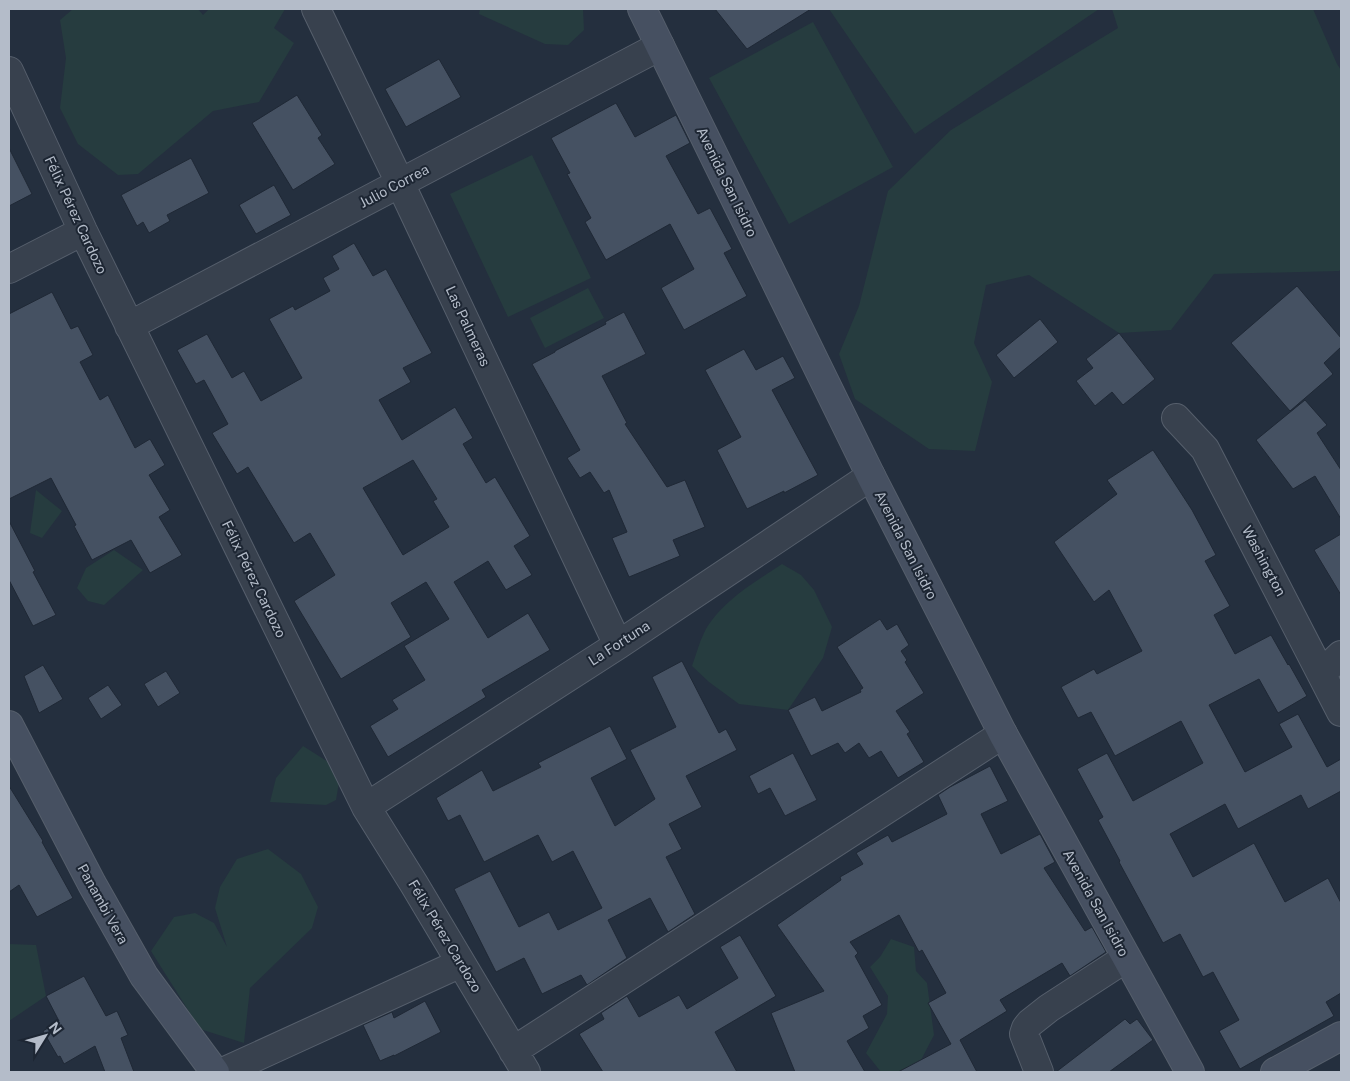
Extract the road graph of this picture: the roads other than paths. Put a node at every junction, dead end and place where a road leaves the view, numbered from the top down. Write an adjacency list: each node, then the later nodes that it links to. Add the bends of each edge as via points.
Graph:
1 (316, 9): 5 (street, Las Palmeras)
2 (642, 9): 3 (main road, Avenida San Isidro)
3 (660, 46): 5 (street, Julio Correa); 10 (main road, Avenida San Isidro)
4 (9, 71): 6 (street, Félix Pérez Cardozo)
5 (400, 183): 8 (street, Julio Correa); 11 (street, Las Palmeras)
6 (83, 231): 7 (street); 8 (street, Félix Pérez Cardozo)
7 (9, 269)
8 (129, 326): 16 (street, Félix Pérez Cardozo)
9 (1176, 418): 12 (street, Washington, via 1205,449)
10 (870, 476): 11 (street, La Fortuna); 15 (main road, Avenida San Isidro)
11 (618, 645): 16 (street, La Fortuna)
12 (1331, 664): 13 (street, Washington)
13 (1341, 712)
14 (9, 725): 21 (main road, Panambi Vera, via 144,976)
15 (1003, 734): 17 (main road, Avenida San Isidro); 20 (street)
16 (366, 807): 18 (street, Félix Pérez Cardozo)
17 (1126, 958): 23 (street, via 1049,1008 1026,1028 1024,1034); 24 (main road, Avenida San Isidro)
18 (461, 963): 20 (street, Félix Pérez Cardozo); 22 (street)
19 (1341, 1036): 25 (main road)
20 (520, 1062)
21 (215, 1072)
22 (223, 1072)
23 (1039, 1072)
24 (1190, 1072)
25 (1275, 1072)

